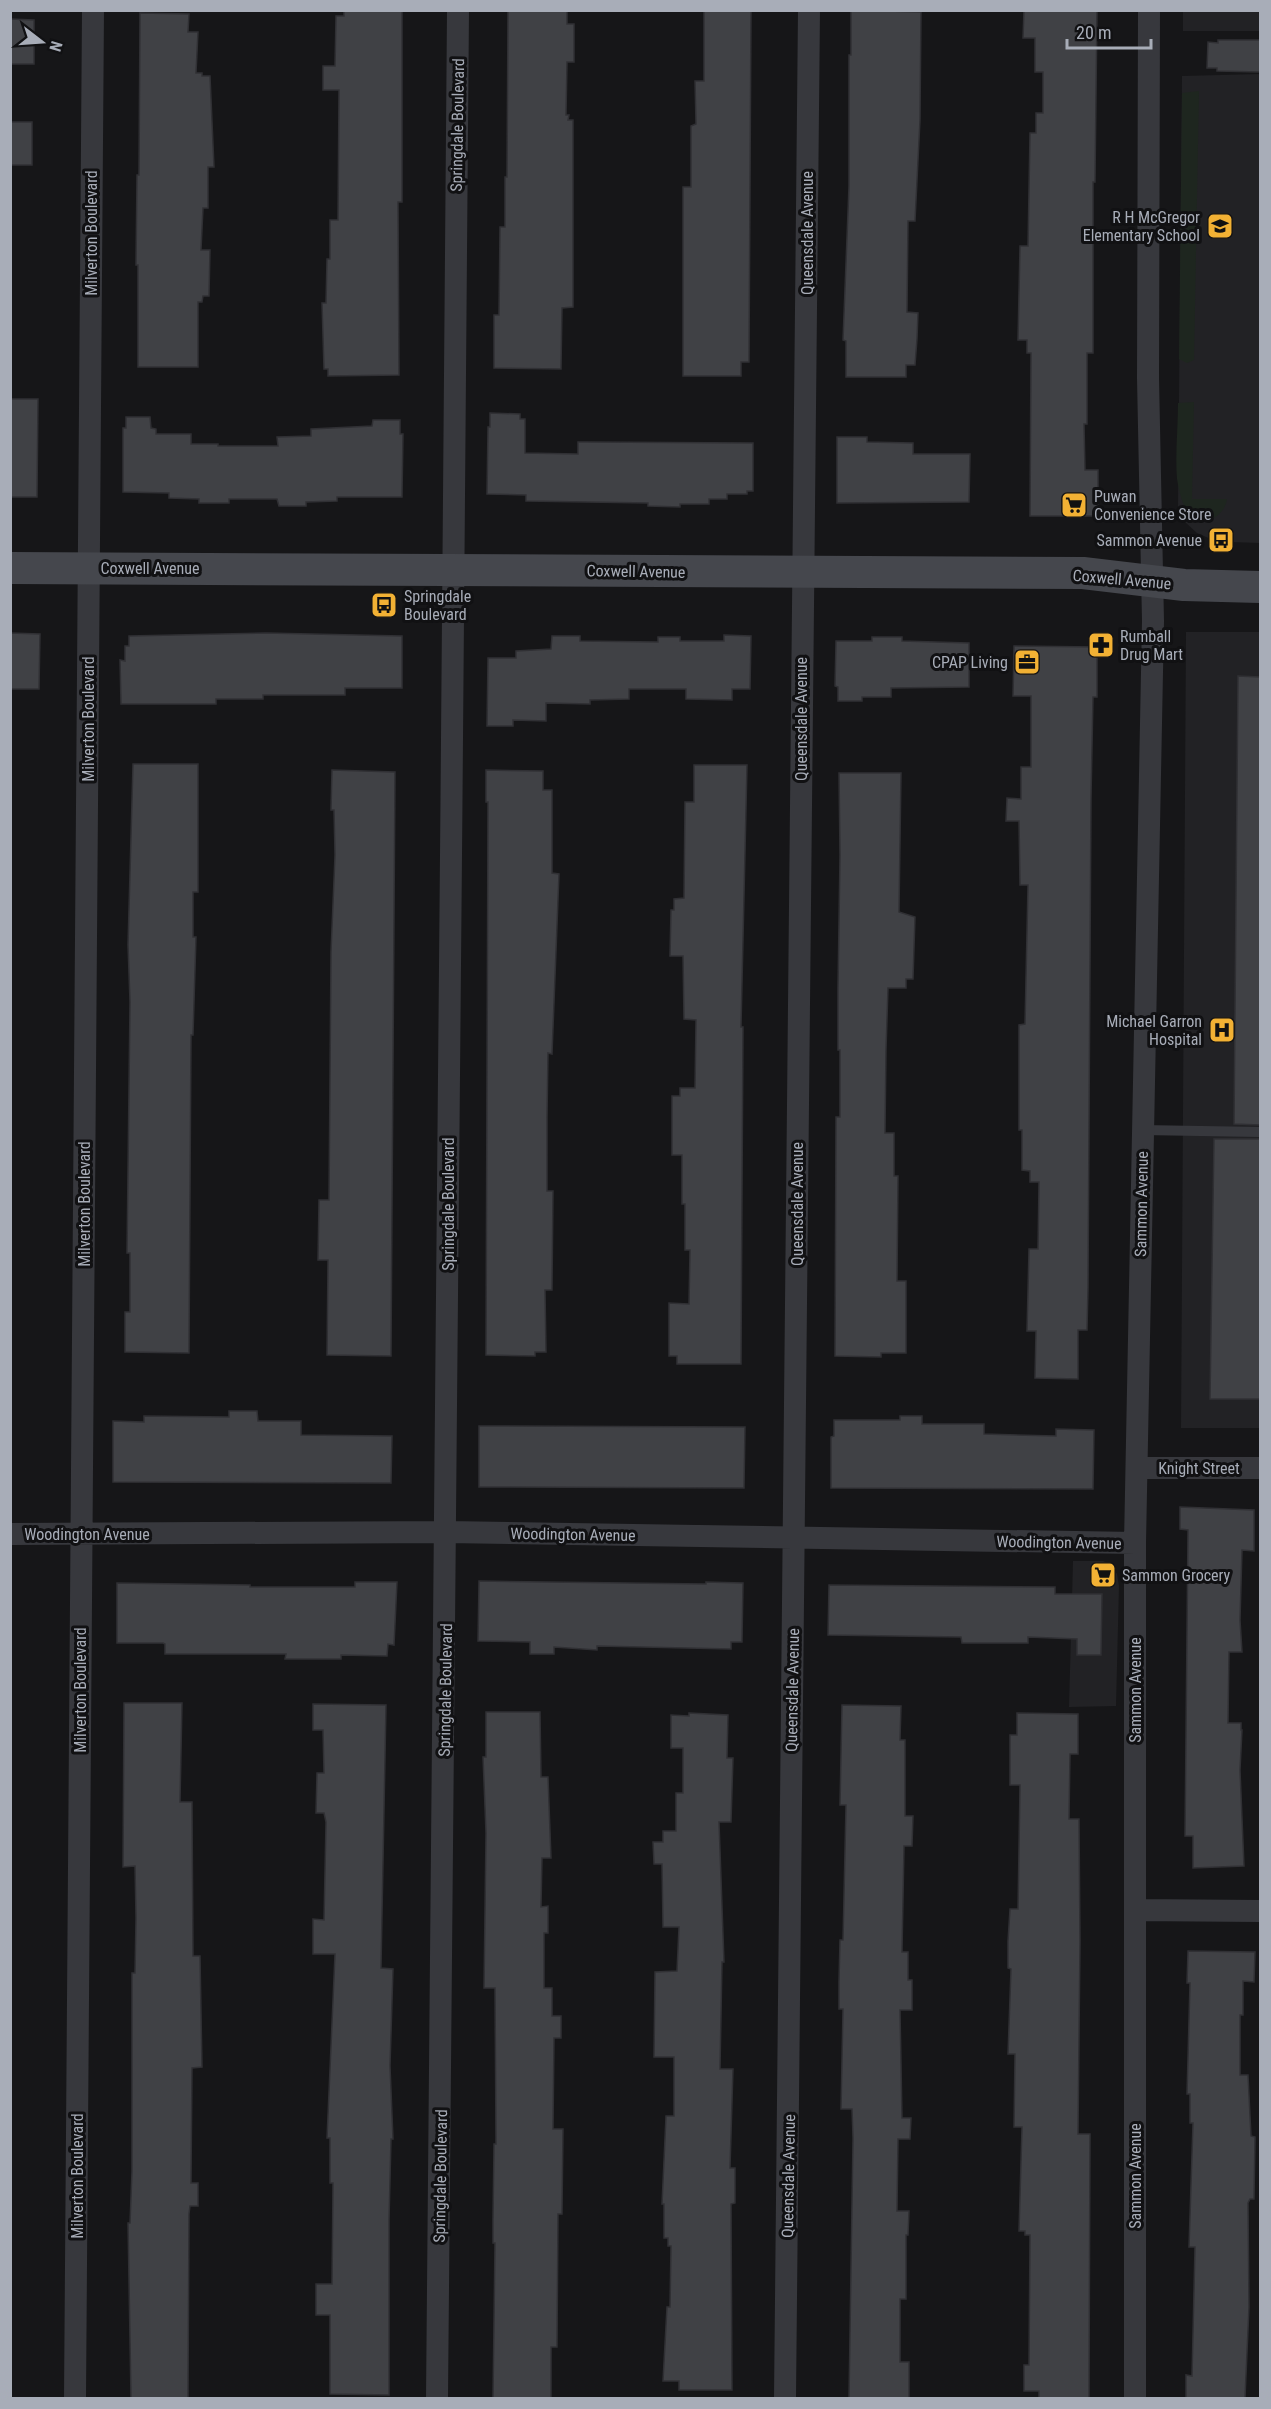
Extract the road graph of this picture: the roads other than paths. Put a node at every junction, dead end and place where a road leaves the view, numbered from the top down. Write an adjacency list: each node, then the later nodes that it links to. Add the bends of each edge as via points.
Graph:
1 (93, 10): 6 (street, Milverton Boulevard)
2 (458, 10): 7 (street, Springdale Boulevard)
3 (809, 10): 8 (street, Queensdale Avenue)
4 (1149, 10): 9 (street, Sammon Avenue)
5 (10, 567): 6 (main road, Coxwell Avenue)
6 (88, 568): 7 (main road, Coxwell Avenue); 17 (street, Milverton Boulevard)
7 (453, 569): 8 (main road, Coxwell Avenue); 15 (street, Springdale Boulevard)
8 (804, 573): 9 (main road, Coxwell Avenue, via 1083,573); 18 (street, Queensdale Avenue)
9 (1150, 580): 10 (main road, Coxwell Avenue); 11 (street, Sammon Avenue)
10 (1260, 587)
11 (1142, 1130): 12 (lane); 13 (street, Sammon Avenue)
12 (1260, 1132)
13 (1137, 1468): 14 (street, Knight Street); 19 (street, Sammon Avenue)
14 (1260, 1468)
15 (447, 1532): 17 (street, Woodington Avenue); 18 (street, Woodington Avenue); 23 (street, Springdale Boulevard)
16 (10, 1534): 17 (street, Woodington Avenue)
17 (81, 1534): 22 (street, Milverton Boulevard)
18 (794, 1537): 19 (street, Woodington Avenue); 24 (street, Queensdale Avenue)
19 (1135, 1543): 20 (street, Sammon Avenue)
20 (1135, 1910): 21 (street); 25 (street, Sammon Avenue)
21 (1260, 1911)
22 (75, 2398)
23 (437, 2398)
24 (785, 2398)
25 (1135, 2398)

